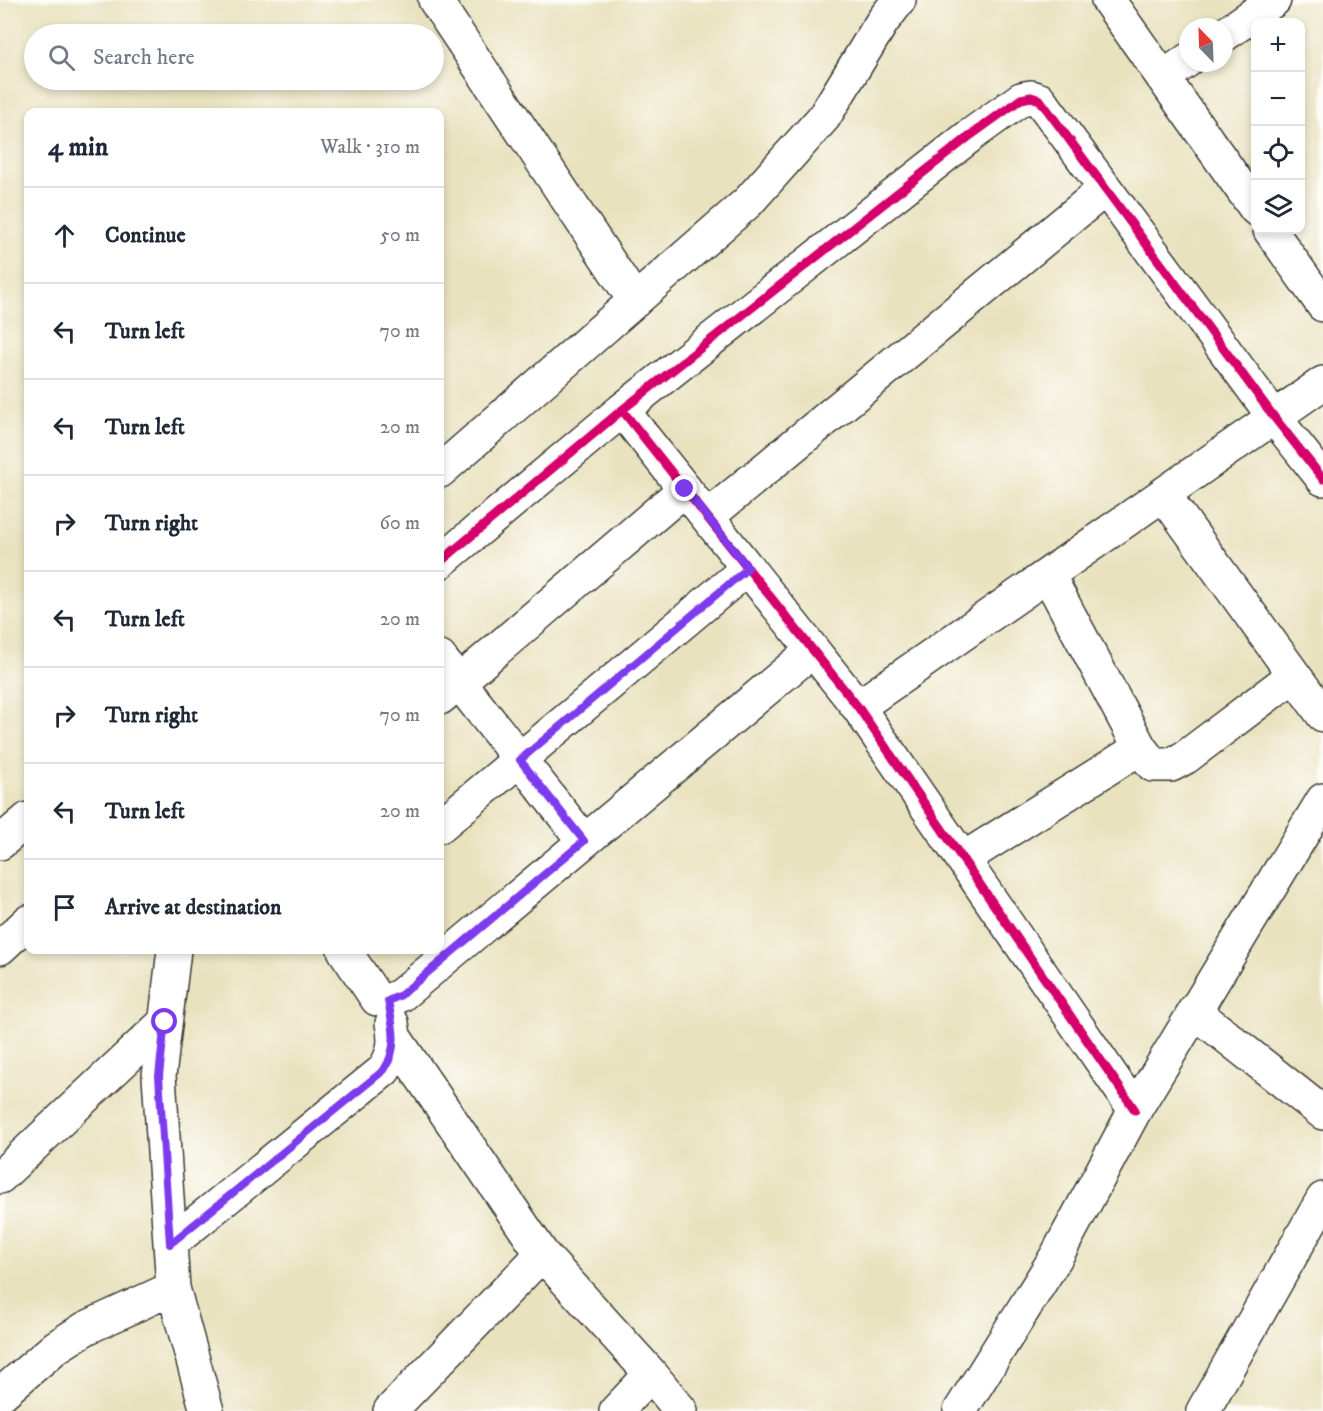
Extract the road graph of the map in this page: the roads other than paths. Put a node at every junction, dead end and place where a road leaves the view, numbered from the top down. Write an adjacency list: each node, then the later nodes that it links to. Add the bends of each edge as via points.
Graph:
1 (435, 0): 10 (street)
2 (899, 0): 10 (street, via 824,117 748,202)
3 (1108, 0): 6 (street)
4 (1274, 0): 5 (street)
5 (1233, 29)
6 (1175, 69): 8 (street)
7 (1105, 189): 13 (street, via 1040,100 1021,99); 14 (street); 19 (street)
8 (1251, 200)
9 (1273, 234): 11 (street)
10 (635, 301): 15 (street)
11 (1323, 304)
12 (1323, 383): 14 (street)
13 (622, 410): 17 (street); 20 (street)
14 (1274, 417): 16 (street); 18 (street)
15 (444, 468)
16 (1323, 479)
17 (685, 489): 19 (street); 25 (street)
18 (1164, 495): 22 (street); 24 (street)
19 (707, 517): 21 (street)
20 (444, 559)
21 (748, 568): 23 (street); 29 (street)
22 (1048, 576): 26 (street); 28 (street)
23 (813, 650): 26 (street); 33 (street)
24 (1294, 675): 27 (street); 28 (street, via 1171,765 1153,765)
25 (446, 679): 29 (street)
26 (858, 707): 35 (street)
27 (1323, 716)
28 (1140, 748): 35 (street)
29 (520, 760): 32 (street); 33 (street)
30 (1323, 800): 41 (street)
31 (24, 822): 34 (street)
32 (444, 823)
33 (584, 841): 40 (street, via 401,995)
34 (0, 843)
35 (963, 859): 44 (street)
36 (24, 926): 37 (street)
37 (0, 948)
38 (174, 954): 42 (street)
39 (347, 954): 40 (street, via 377,999)
40 (388, 1001): 43 (street)
41 (1194, 1011): 44 (street); 45 (street)
42 (165, 1022): 46 (street); 48 (street, via 159,1076)
43 (395, 1038): 48 (street, via 392,1057 384,1070); 49 (street)
44 (1136, 1110): 57 (street, via 1056,1257)
45 (1323, 1113)
46 (0, 1177)
47 (1323, 1199): 58 (street)
48 (170, 1244): 50 (street)
49 (542, 1254): 51 (street); 54 (street)
50 (173, 1288): 52 (street, via 86,1328 56,1347); 53 (street)
51 (651, 1374): 55 (street); 56 (street)
52 (3, 1400)
53 (207, 1411)
54 (390, 1411)
55 (616, 1411)
56 (681, 1411)
57 (960, 1411)
58 (1203, 1411)

